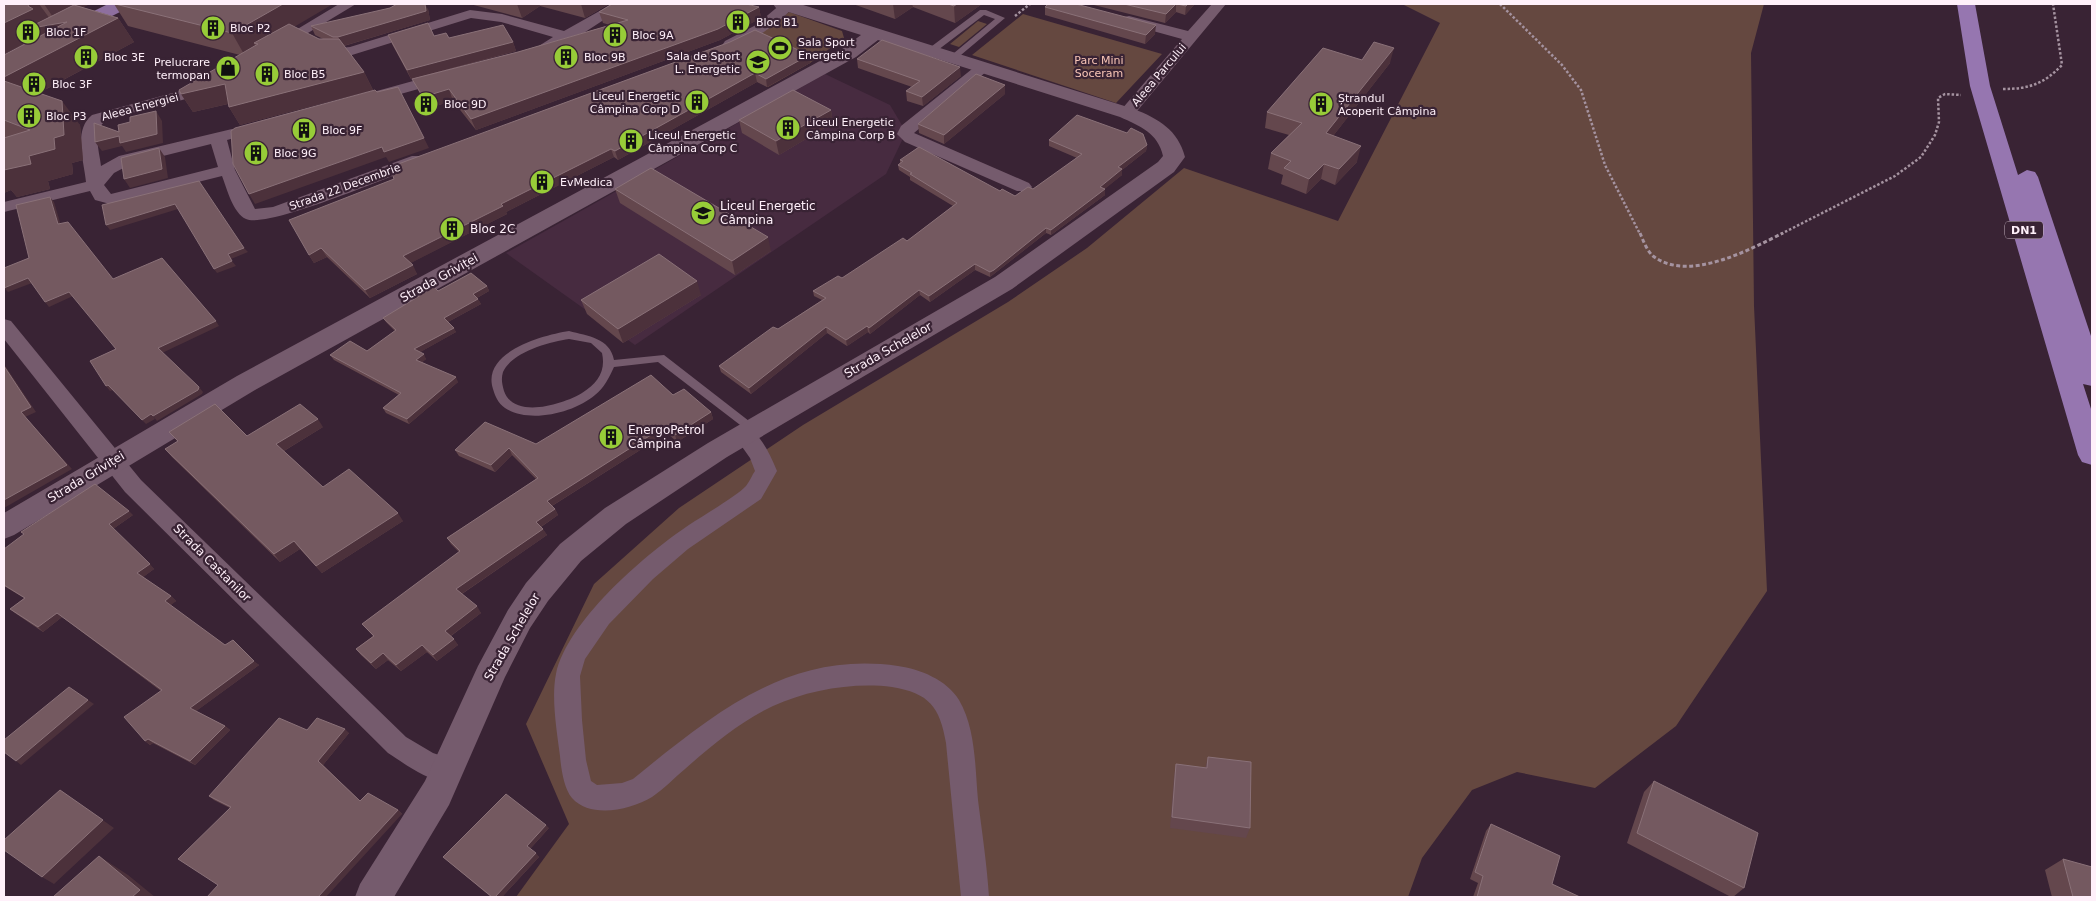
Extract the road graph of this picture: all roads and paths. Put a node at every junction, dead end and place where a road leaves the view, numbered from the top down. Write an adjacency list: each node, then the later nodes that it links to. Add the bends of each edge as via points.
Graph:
1 (122, 4): 22 (main road)
2 (349, 4): 14 (street)
3 (620, 4): 15 (street)
4 (785, 4): 13 (main road, Strada Schelelor); 17 (street, via 761,28)
5 (1030, 4): 12 (path)
6 (1219, 4): 16 (street, Aleea Parcului)
7 (1500, 4): 26 (path, via 1562,64 1581,90 1605,165 1651,255 1666,264 1691,268 1719,261 1775,237 1895,176 1921,157 1935,135 1939,122 1938,98 1945,94)
8 (1966, 4): 26 (highway, DN1, via 1980,86)
9 (1984, 4): 26 (highway, DN1)
10 (2053, 4): 26 (path, via 2062,65 2047,81 2028,90)
11 (1114, 16): 16 (street, Aleea Parcului)
12 (1010, 21)
13 (876, 33): 18 (main road, Strada Schelelor); 41 (main road, Strada Griviței, via 848,52 246,383)
14 (298, 34): 15 (street, via 334,52 344,52 459,16 480,13); 19 (street)
15 (568, 36): 20 (street)
16 (1192, 37): 28 (street, Aleea Parcului)
17 (718, 49)
18 (931, 51): 21 (main road, Strada Schelelor); 21 (lane, via 983,12 1002,18)
19 (264, 53)
20 (522, 56)
21 (952, 58): 23 (main road, Strada Schelelor)
22 (4, 64)
23 (982, 68): 28 (main road, Strada Schelelor); 34 (street, via 905,134)
24 (456, 74): 27 (street)
25 (222, 77): 33 (street, Aleea Energiei, via 199,89 94,120 89,132)
26 (1992, 94): 38 (highway, DN1); 40 (highway, DN1)
27 (353, 103)
28 (1127, 114): 39 (main road, Strada Schelelor, via 1145,121 1166,136 1174,157 1166,167 1015,276)
29 (251, 130): 30 (street)
30 (218, 138): 32 (street, Strada 22 Decembrie); 33 (street, via 117,164 108,169)
31 (433, 154): 32 (street, Strada 22 Decembrie, via 258,216 246,211)
32 (227, 170): 33 (street, via 110,199 101,196)
33 (95, 185): 35 (street)
34 (1023, 187)
35 (4, 207)
36 (4, 326): 41 (street, Strada Castanilor)
37 (610, 364): 37 (lane, via 603,346 594,340 582,336 555,336 515,353 500,372 498,391 507,403 522,410 550,412 592,394 602,384); 39 (lane, via 660,358)
38 (2092, 377)
39 (747, 431): 43 (main road, Strada Schelelor, via 610,520 583,540 556,569 531,601 509,638 482,689); 45 (street, via 766,471 753,493 680,543 645,572 600,617 574,655 568,676 569,720 580,788 593,798 622,796 642,788 745,708 778,693 825,678 906,677 932,688 949,706 955,722)
40 (2092, 454)
41 (112, 461): 42 (main road, Strada Griviței); 43 (street, Strada Castanilor, via 140,493 396,745)
42 (4, 527)
43 (448, 770): 44 (main road, Strada Schelelor, via 421,821)
44 (373, 897)
45 (976, 897)

